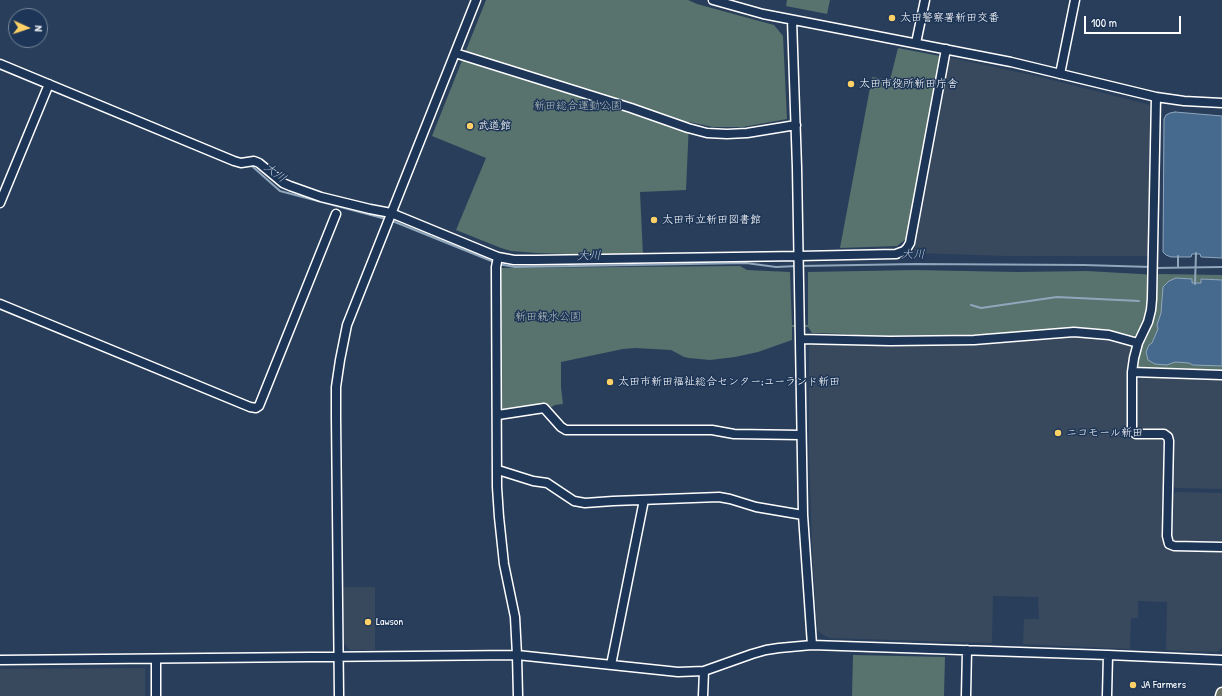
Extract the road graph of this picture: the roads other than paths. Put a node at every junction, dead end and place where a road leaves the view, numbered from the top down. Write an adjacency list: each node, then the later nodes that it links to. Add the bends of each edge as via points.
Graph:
1 (476, 0): 8 (street)
2 (713, 0): 5 (street)
3 (925, 0): 6 (street)
4 (1075, 0): 10 (street)
5 (792, 20): 6 (street); 14 (street)
6 (916, 43): 7 (street)
7 (946, 50): 10 (street); 19 (street, via 907,248 896,254)
8 (455, 53): 14 (street, via 707,133 737,134); 17 (street)
9 (0, 64): 11 (street)
10 (1060, 74): 12 (street)
11 (49, 84): 15 (street); 17 (street, via 241,163 259,163 290,186 321,197 370,209)
12 (1156, 97): 13 (street); 22 (street, via 1151,310)
13 (1222, 103)
14 (796, 125): 19 (street)
15 (0, 203)
16 (336, 214): 20 (street, via 259,406 256,408)
17 (389, 218): 18 (street); 35 (street, via 347,325 336,387)
18 (498, 257): 19 (street, via 514,260); 25 (street)
19 (799, 258): 21 (street)
20 (0, 304)
21 (800, 339): 22 (street, via 967,340 1074,332 1110,335); 26 (street)
22 (1138, 343): 23 (street)
23 (1132, 372): 24 (street); 30 (street, via 1133,432 1164,434 1169,441 1168,544)
24 (1222, 375)
25 (498, 415): 26 (street, via 544,408 566,430 712,430 734,434); 27 (street)
26 (801, 435): 29 (street)
27 (498, 470): 28 (street, via 547,483 574,501 585,503); 34 (street, via 501,543 514,617)
28 (644, 500): 29 (street, via 719,497); 39 (street)
29 (803, 516): 31 (street)
30 (1222, 547)
31 (812, 645): 32 (street); 40 (street, via 766,650)
32 (967, 650): 33 (street); 45 (street)
33 (1108, 655): 38 (street); 46 (street)
34 (517, 656): 35 (street); 39 (street); 43 (street)
35 (338, 657): 36 (street); 42 (street)
36 (156, 658): 37 (street); 41 (street)
37 (0, 660)
38 (1222, 660)
39 (610, 665): 40 (street, via 678,672)
40 (704, 671): 44 (street)
41 (156, 696)
42 (338, 696)
43 (518, 696)
44 (703, 696)
45 (966, 696)
46 (1107, 696)

